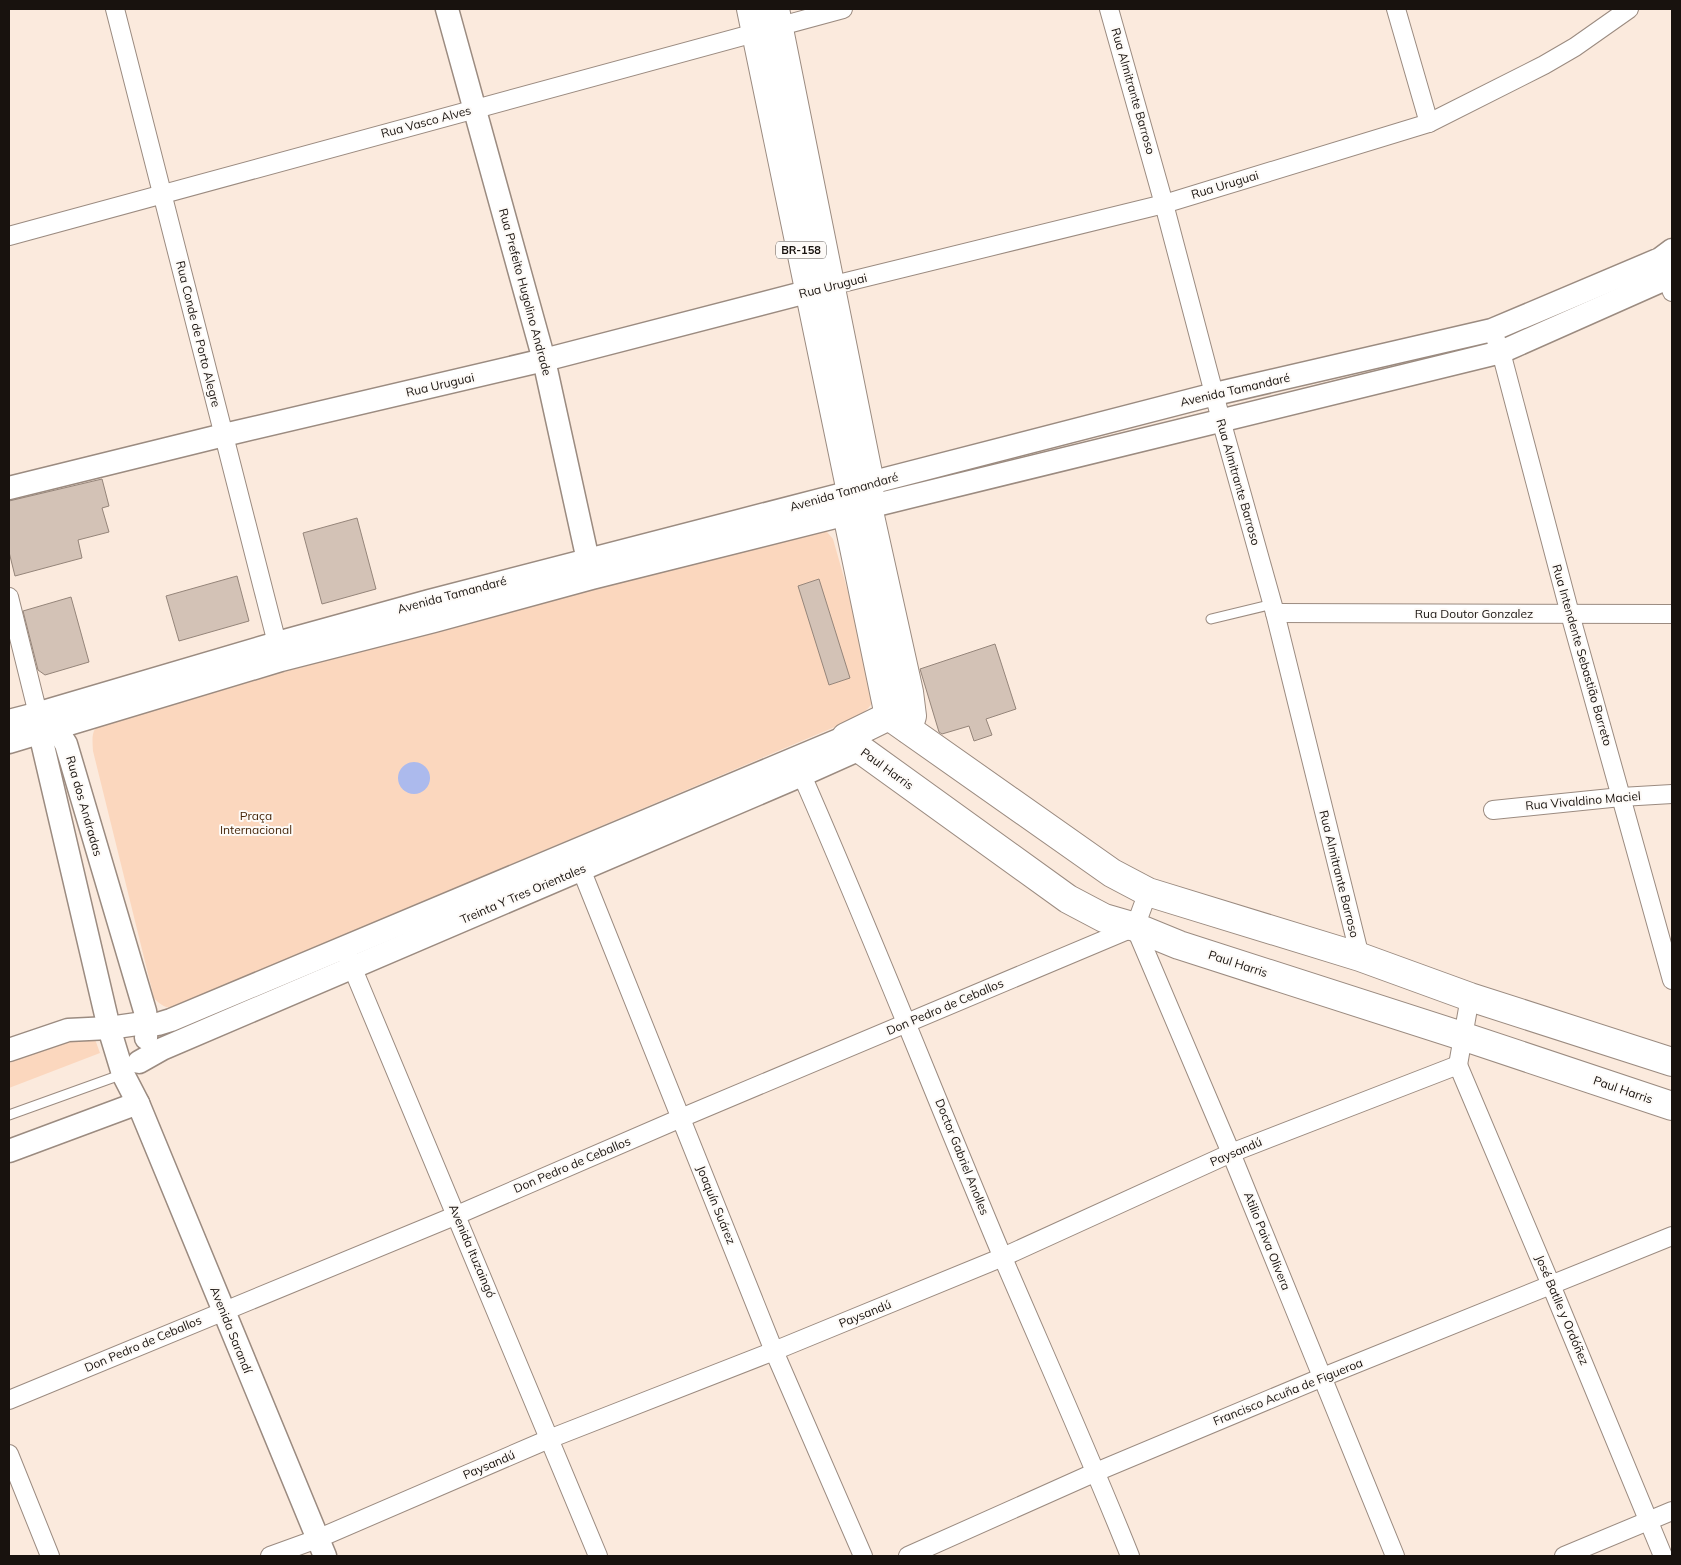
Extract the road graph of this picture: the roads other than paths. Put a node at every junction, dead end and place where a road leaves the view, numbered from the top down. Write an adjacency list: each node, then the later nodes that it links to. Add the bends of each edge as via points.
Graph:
1 (115, 9): 10 (street, Rua Conde de Porto Alegre)
2 (447, 9): 8 (street, Rua Prefeito Hugolino Andrade)
3 (843, 9): 7 (street, Rua Vasco Alves)
4 (1110, 9): 11 (street, Rua Almitrante Barroso)
5 (1396, 9): 9 (street)
6 (1629, 9): 9 (street, Rua Uruguai, via 1544,65)
7 (765, 19): 8 (street, Rua Vasco Alves); 14 (highway, BR-158)
8 (474, 109): 10 (street, Rua Vasco Alves); 17 (street, Rua Prefeito Hugolino Andrade)
9 (1429, 122): 11 (street, Rua Uruguai)
10 (162, 194): 12 (street, Rua Vasco Alves); 20 (street, Rua Conde de Porto Alegre)
11 (1164, 204): 14 (street, Rua Uruguai); 18 (street, Rua Almitrante Barroso)
12 (9, 236)
13 (1669, 271): 15 (street, Avenida Tamandaré); 16 (street, Avenida Tamandaré)
14 (820, 289): 17 (street, Rua Uruguai); 22 (highway, BR-158)
15 (1492, 330): 16 (street, Rua Intendente Sebastião Barreto); 18 (street, Avenida Tamandaré)
16 (1501, 352): 19 (street, Avenida Tamandaré); 26 (street, Rua Intendente Sebastião Barreto)
17 (544, 360): 20 (street, Rua Uruguai); 23 (street, Rua Prefeito Hugolino Andrade)
18 (1215, 394): 19 (street, Rua Almitrante Barroso); 22 (street, Avenida Tamandaré)
19 (1221, 420): 22 (street, Avenida Tamandaré); 25 (street, Rua Almitrante Barroso)
20 (224, 435): 21 (street, Rua Uruguai); 29 (street, Rua Conde de Porto Alegre)
21 (9, 488)
22 (859, 499): 23 (street, Avenida Tamandaré); 31 (highway, BR-158, via 909,692 912,716)
23 (590, 569): 29 (street, Avenida Tamandaré, via 425,624)
24 (9, 597): 32 (street, Rua dos Andradas)
25 (1274, 608): 26 (street, Rua Doutor Gonzalez); 28 (lane); 43 (street, Rua Almitrante Barroso)
26 (1570, 614): 27 (street, Rua Doutor Gonzalez); 37 (street, Rua Intendente Sebastião Barreto)
27 (1672, 614)
28 (1211, 619)
29 (279, 651): 32 (street, Avenida Tamandaré)
30 (9, 721): 32 (street, Avenida Tamandaré)
31 (898, 723): 34 (highway, Treinta Y Tres Orientales); 40 (highway, via 1112,874)
32 (45, 725): 33 (street, Avenida Tamandaré); 48 (street, Rua dos Andradas); 48 (street, Rua dos Andradas, via 66,744 145,1011)
33 (9, 742)
34 (853, 743): 35 (street, Treinta Y Tres Orientales); 41 (highway, Paul Harris, via 1068,899 1104,918)
35 (798, 767): 39 (street, Treinta Y Tres Orientales); 46 (street, Doctor Gabriel Anolles)
36 (1672, 794): 37 (street, Rua Vivaldino Maciel)
37 (1621, 797): 38 (street, Rua Vivaldino Maciel); 44 (street, Rua Intendente Sebastião Barreto)
38 (1493, 810)
39 (577, 860): 42 (street, Treinta Y Tres Orientales); 55 (street, Joaquín Suárez)
40 (1148, 892): 41 (street); 43 (highway)
41 (1134, 927): 46 (street, Don Pedro de Ceballos); 47 (highway, Paul Harris, via 1179,945); 57 (street, Atilio Paiva Olivera)
42 (348, 957): 48 (street, Treinta Y Tres Orientales, via 158,1024); 48 (street, Treinta Y Tres Orientales, via 162,1049); 58 (street, Avenida Ituzaingó)
43 (1360, 957): 45 (highway)
44 (1672, 980)
45 (1470, 997): 47 (street); 50 (highway)
46 (907, 1024): 55 (street, Don Pedro de Ceballos); 60 (street, Doctor Gabriel Anolles)
47 (1462, 1036): 51 (street); 53 (highway, Paul Harris)
48 (127, 1049): 49 (street, via 68,1030); 52 (street, Avenida Sarandí); 54 (lane)
49 (9, 1050)
50 (1672, 1062)
51 (1458, 1065): 57 (street, Paysandú); 61 (street, José Batlle y Ordóñez)
52 (138, 1103): 56 (street); 62 (street, Avenida Sarandí)
53 (1672, 1106)
54 (9, 1115)
55 (681, 1118): 58 (street, Don Pedro de Ceballos); 63 (street, Joaquín Suárez)
56 (9, 1151)
57 (1231, 1153): 60 (street, Paysandú); 64 (street, Atilio Paiva Olivera)
58 (457, 1215): 62 (street, Don Pedro de Ceballos); 66 (street, Avenida Ituzaingó)
59 (1672, 1236): 61 (street, Francisco Acuña de Figueroa)
60 (1003, 1257): 63 (street, Paysandú); 68 (street, Doctor Gabriel Anolles)
61 (1552, 1286): 64 (street, Francisco Acuña de Figueroa); 70 (street, José Batlle y Ordóñez)
62 (223, 1311): 65 (street, Don Pedro de Ceballos); 71 (street, Avenida Sarandí)
63 (774, 1351): 66 (street, Paysandú); 75 (street, Joaquín Suárez)
64 (1323, 1377): 68 (street, Francisco Acuña de Figueroa); 78 (street, Atilio Paiva Olivera)
65 (9, 1400)
66 (549, 1439): 71 (street, Paysandú); 74 (street, Avenida Ituzaingó)
67 (9, 1454): 72 (street)
68 (1096, 1472): 76 (street, Francisco Acuña de Figueroa); 77 (street, Doctor Gabriel Anolles)
69 (1672, 1511): 70 (street)
70 (1649, 1521): 79 (street); 80 (street, José Batlle y Ordóñez)
71 (321, 1547): 73 (street, Paysandú)
72 (50, 1556)
73 (270, 1556)
74 (598, 1556)
75 (863, 1556)
76 (908, 1556)
77 (1130, 1556)
78 (1395, 1556)
79 (1564, 1556)
80 (1663, 1556)

